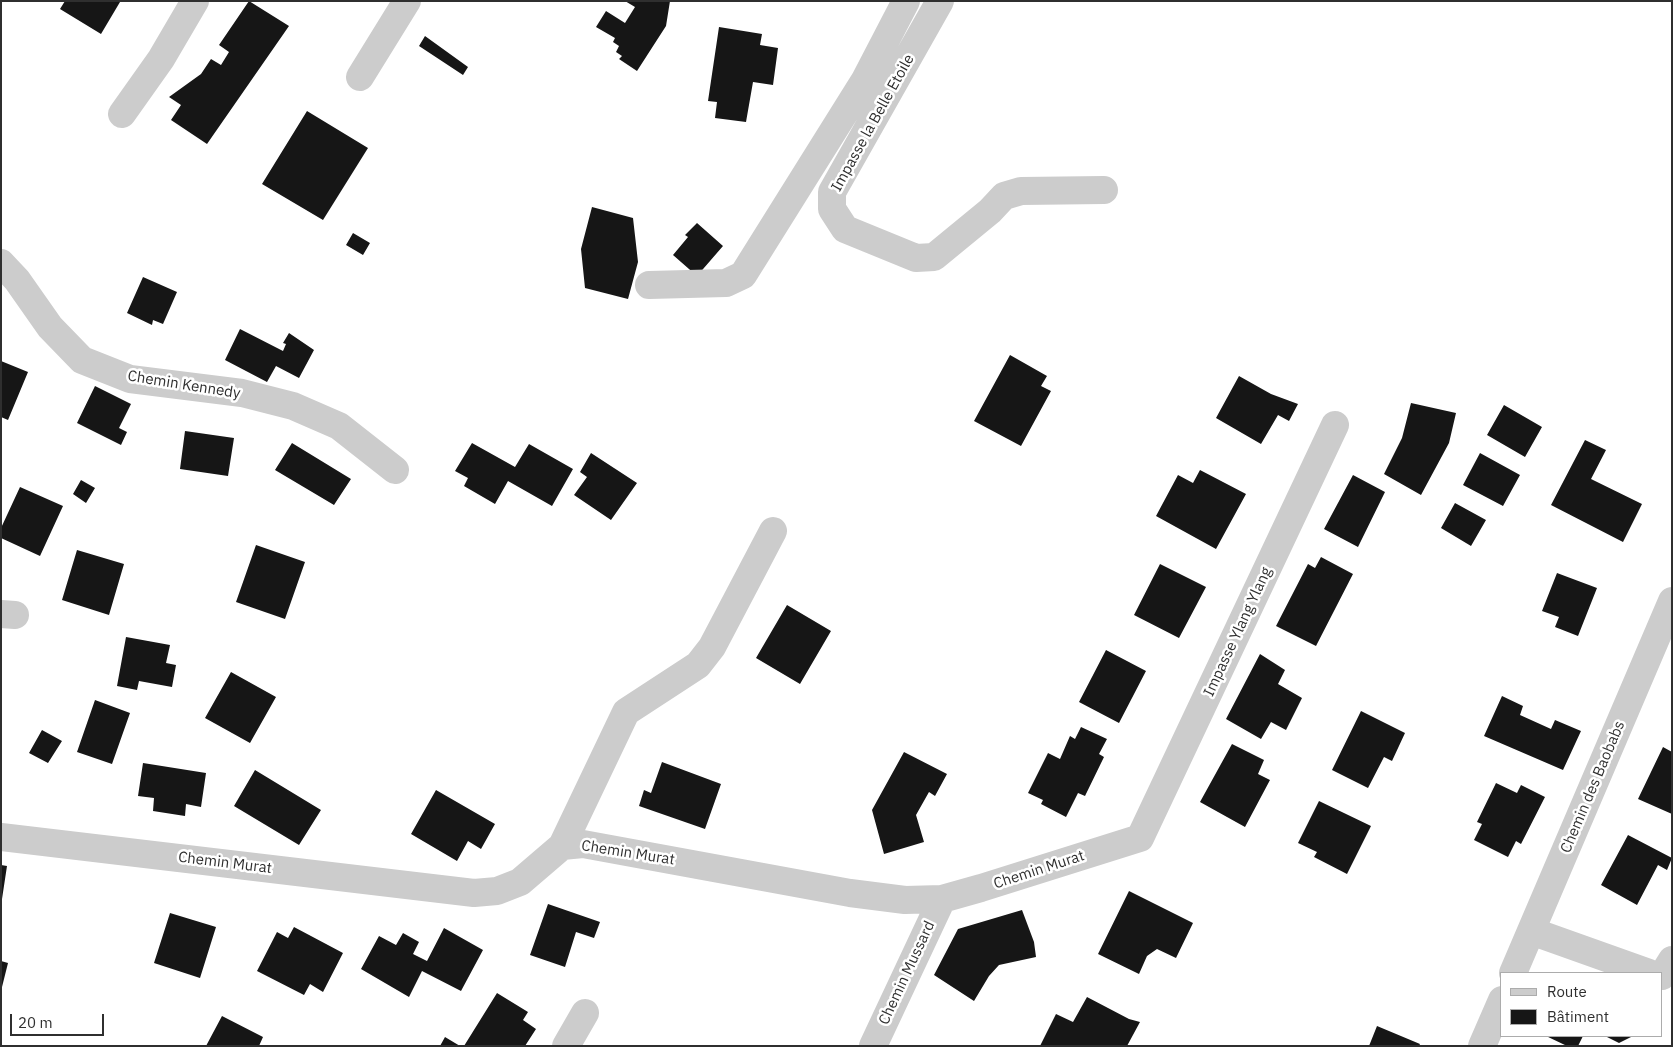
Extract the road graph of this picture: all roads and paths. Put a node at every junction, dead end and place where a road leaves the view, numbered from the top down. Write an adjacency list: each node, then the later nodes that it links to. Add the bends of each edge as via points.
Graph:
1 (195, 1): 6 (street)
2 (407, 1): 5 (street)
3 (906, 1): 9 (street, via 865,80 743,275 726,282)
4 (940, 1): 7 (street, Impasse la Belle Etoile, via 832,192 832,209 845,229 916,258 934,257 1004,196 1022,191)
5 (360, 77)
6 (122, 114)
7 (1104, 190)
8 (1, 263): 11 (street, Chemin Kennedy, via 50,327 82,360 130,378 242,393 293,406 339,426)
9 (649, 285)
10 (1335, 425): 15 (street, Impasse Ylang Ylang)
11 (395, 470)
12 (774, 530): 16 (street, via 712,647 698,665 626,712)
13 (1672, 601): 18 (street, Chemin des Baobabs)
14 (1, 837): 16 (street, Chemin Murat, via 474,893 497,891 520,882)
15 (1140, 838): 17 (street, Chemin Murat)
16 (562, 846): 17 (street, Chemin Murat, via 584,844 850,893 905,900)
17 (942, 899): 26 (street, Chemin Mussard)
18 (1531, 931): 20 (street, Chemin des Baobabs); 21 (street)
19 (1672, 960): 22 (street)
20 (1513, 972)
21 (1646, 972)
22 (1663, 975)
23 (1500, 1005): 27 (street)
24 (585, 1013): 25 (street)
25 (566, 1046)
26 (873, 1046)
27 (1482, 1046)

